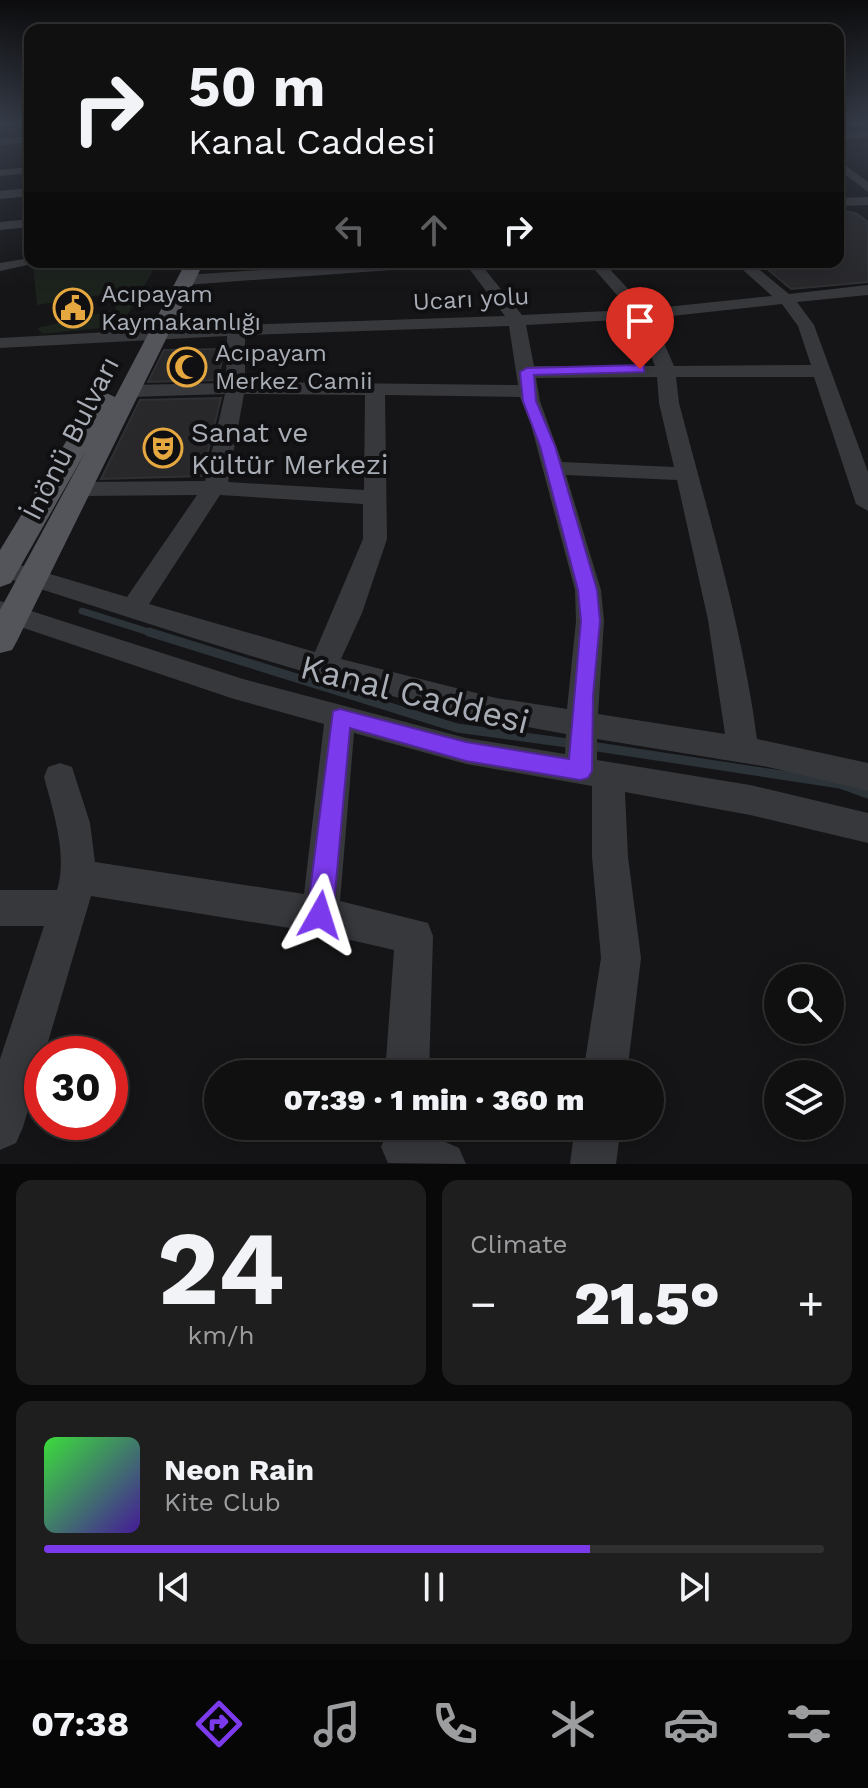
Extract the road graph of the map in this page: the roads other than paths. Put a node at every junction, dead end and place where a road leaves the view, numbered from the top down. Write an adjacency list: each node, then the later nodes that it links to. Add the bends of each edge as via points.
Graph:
1 (24, 193): 2 (street)
2 (0, 195)
3 (868, 201): 4 (street)
4 (844, 202)
5 (24, 224): 6 (street)
6 (0, 226)
7 (24, 263): 8 (street)
8 (0, 267)
9 (186, 268): 18 (main road, İnönü Bulvarı)
10 (476, 268): 16 (street)
11 (601, 268): 15 (street)
12 (748, 268): 14 (street)
13 (864, 294): 14 (street, Ucarı yolu)
14 (786, 299): 15 (street, Ucarı yolu); 21 (street, via 806,325)
15 (646, 314): 16 (street, Ucarı yolu); 20 (street)
16 (517, 320): 17 (street, Ucarı yolu); 22 (street)
17 (236, 330): 18 (street, Ucarı yolu); 23 (street)
18 (150, 335): 19 (street, Ucarı yolu); 24 (main road, İnönü Bulvarı); 32 (main road, İnönü Bulvarı)
19 (0, 343)
20 (668, 369): 21 (street); 22 (street); 27 (street, via 669,403)
21 (820, 371): 31 (street)
22 (528, 381): 25 (street); 26 (street)
23 (236, 388): 24 (street); 25 (street); 28 (street)
24 (130, 391): 29 (main road, İnönü Bulvarı)
25 (375, 391): 30 (street)
26 (554, 468): 27 (street); 39 (street, via 588,590)
27 (686, 474): 38 (street, via 735,684)
28 (213, 488): 29 (street); 30 (street); 34 (street)
29 (81, 489): 33 (main road, İnönü Bulvarı)
30 (375, 498): 36 (street, via 375,539)
31 (868, 504)
32 (1, 570): 33 (street, Kanal Caddesi)
33 (35, 576): 34 (street, Kanal Caddesi); 35 (main road, İnönü Bulvarı)
34 (133, 608): 36 (street, Kanal Caddesi)
35 (4, 622): 37 (street, Kanal Caddesi)
36 (323, 666): 39 (street, Kanal Caddesi, via 496,710)
37 (340, 717): 39 (street, Kanal Caddesi, via 466,751); 45 (street)
38 (742, 750): 39 (street, Kanal Caddesi); 41 (street, Kanal Caddesi)
39 (586, 752): 42 (street, Kanal Caddesi); 47 (street, via 610,857 621,958)
40 (60, 777): 43 (street, via 73,823)
41 (868, 777)
42 (868, 828)
43 (75, 893): 44 (street); 45 (street); 48 (street)
44 (0, 908)
45 (320, 915): 46 (street, via 414,936)
46 (408, 1060)
47 (607, 1060)
48 (0, 1127)
49 (596, 1140): 50 (street)
50 (593, 1164)

